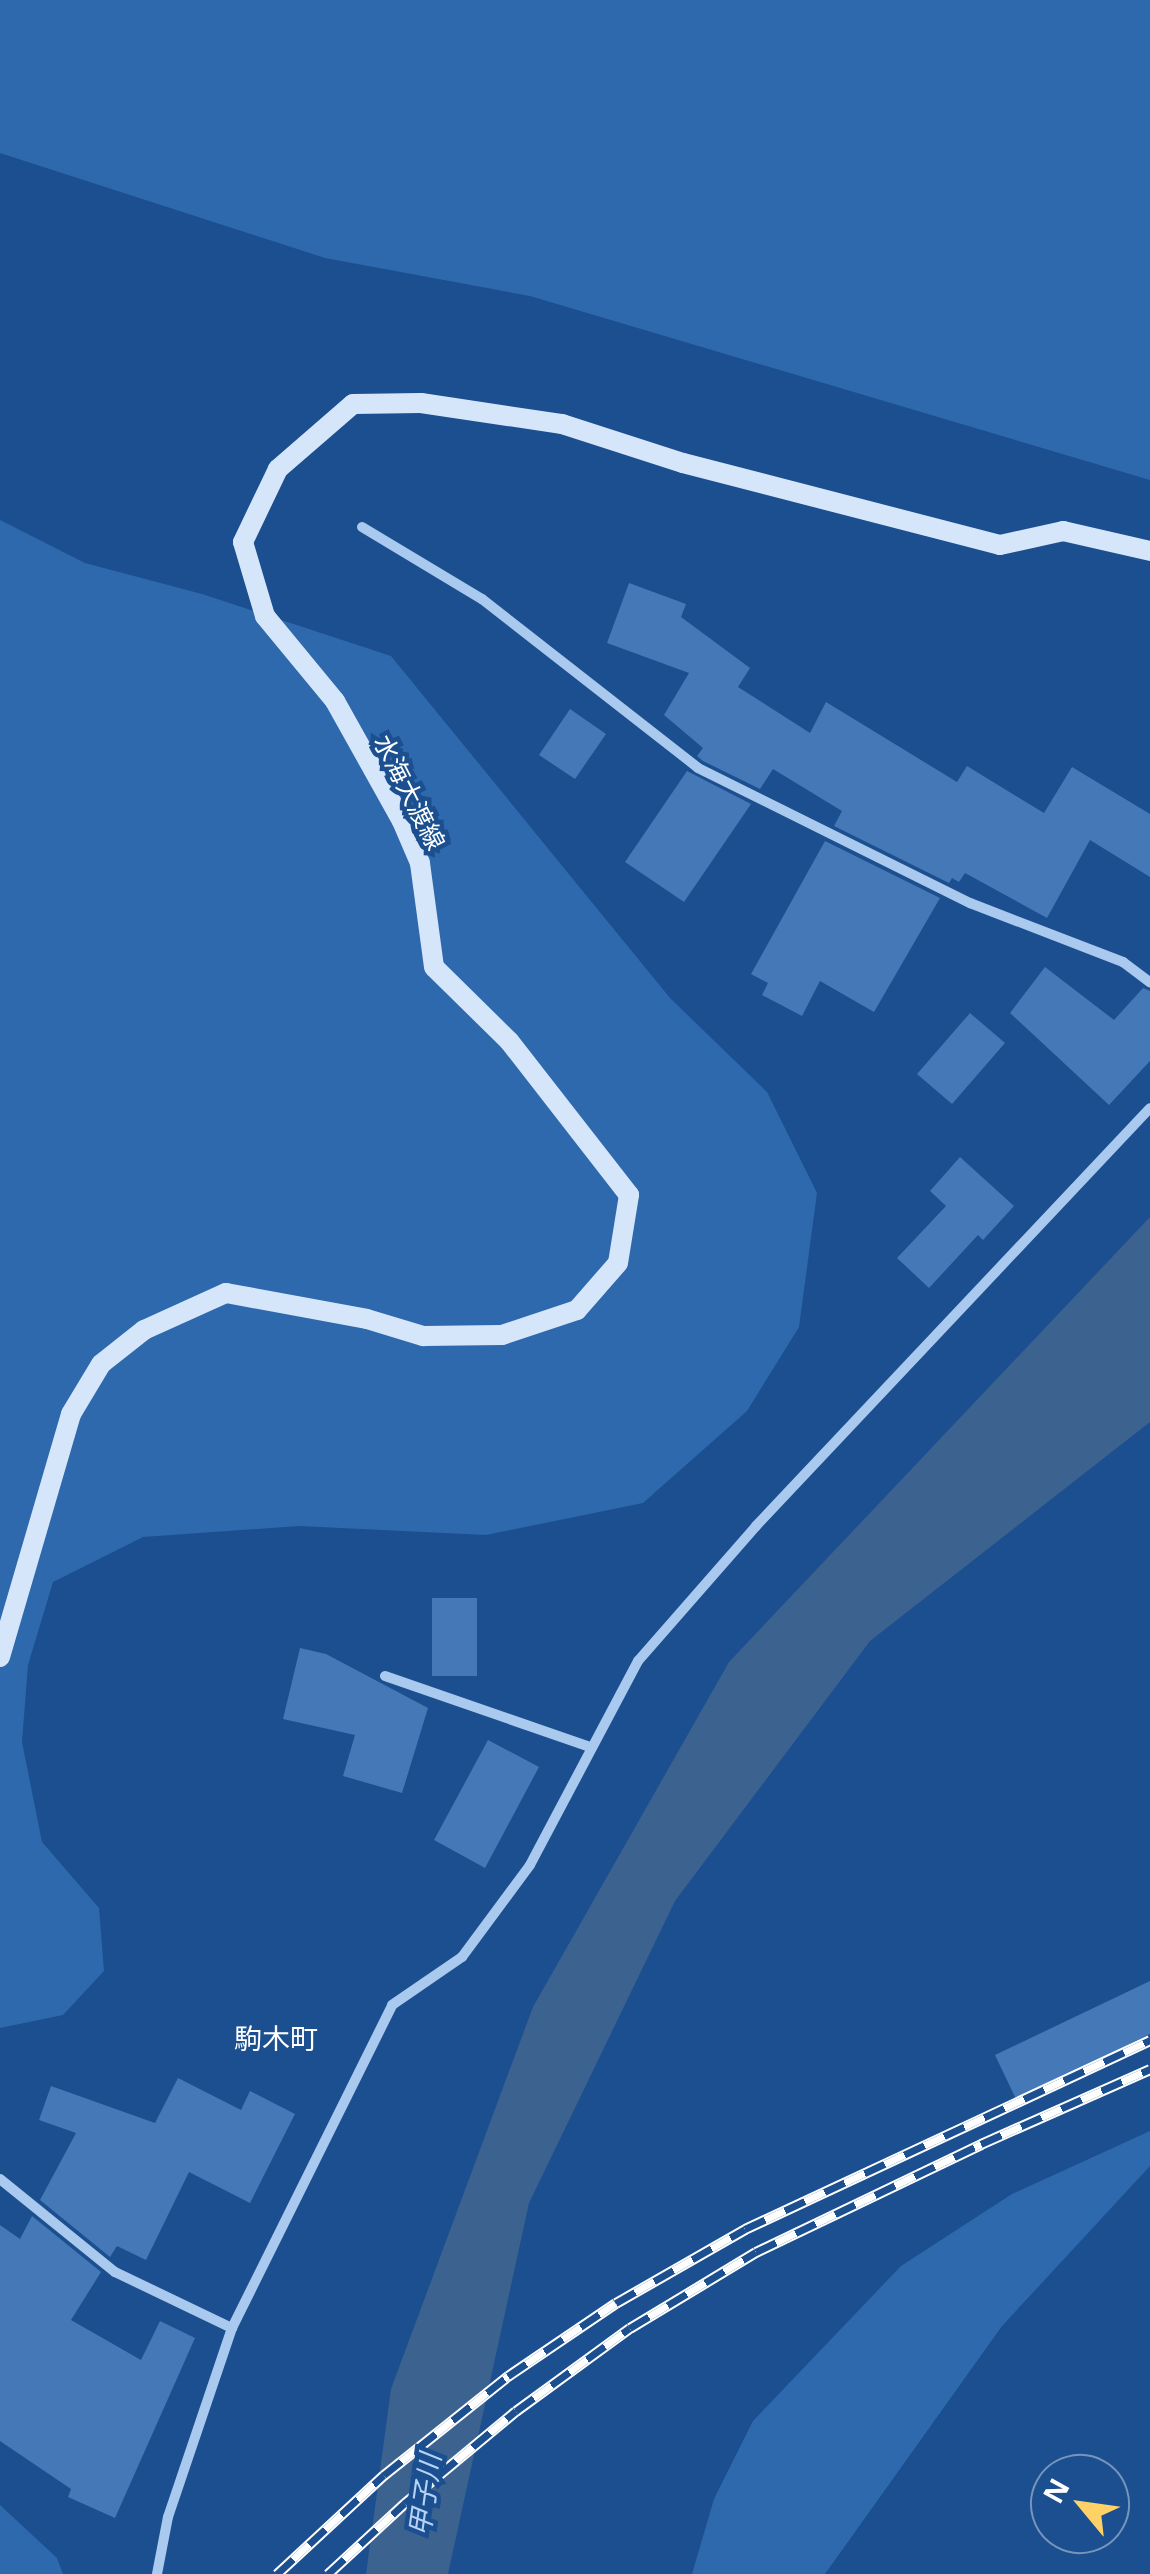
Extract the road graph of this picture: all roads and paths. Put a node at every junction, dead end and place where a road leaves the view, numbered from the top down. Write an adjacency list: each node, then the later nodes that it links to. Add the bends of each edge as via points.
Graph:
1 (362, 527): 3 (street, via 482,599 698,768 970,902 1124,962)
2 (1150, 551): 5 (main road, 水海大渡線, via 1064,530 1000,545 683,463 562,424 421,402 353,404 278,469 243,542 265,616 334,702 402,821 420,863 434,967 509,1042 629,1194 618,1263 577,1310 502,1335 422,1336 226,1294 144,1330 101,1364 71,1414)
3 (1150, 982)
4 (1150, 1108): 7 (street, via 638,1660)
5 (0, 1657)
6 (385, 1676): 7 (street)
7 (590, 1748): 9 (street, via 530,1865 462,1957 392,2006)
8 (0, 2179): 9 (street, via 115,2272)
9 (232, 2328): 10 (street, via 168,2517)
10 (156, 2574)

